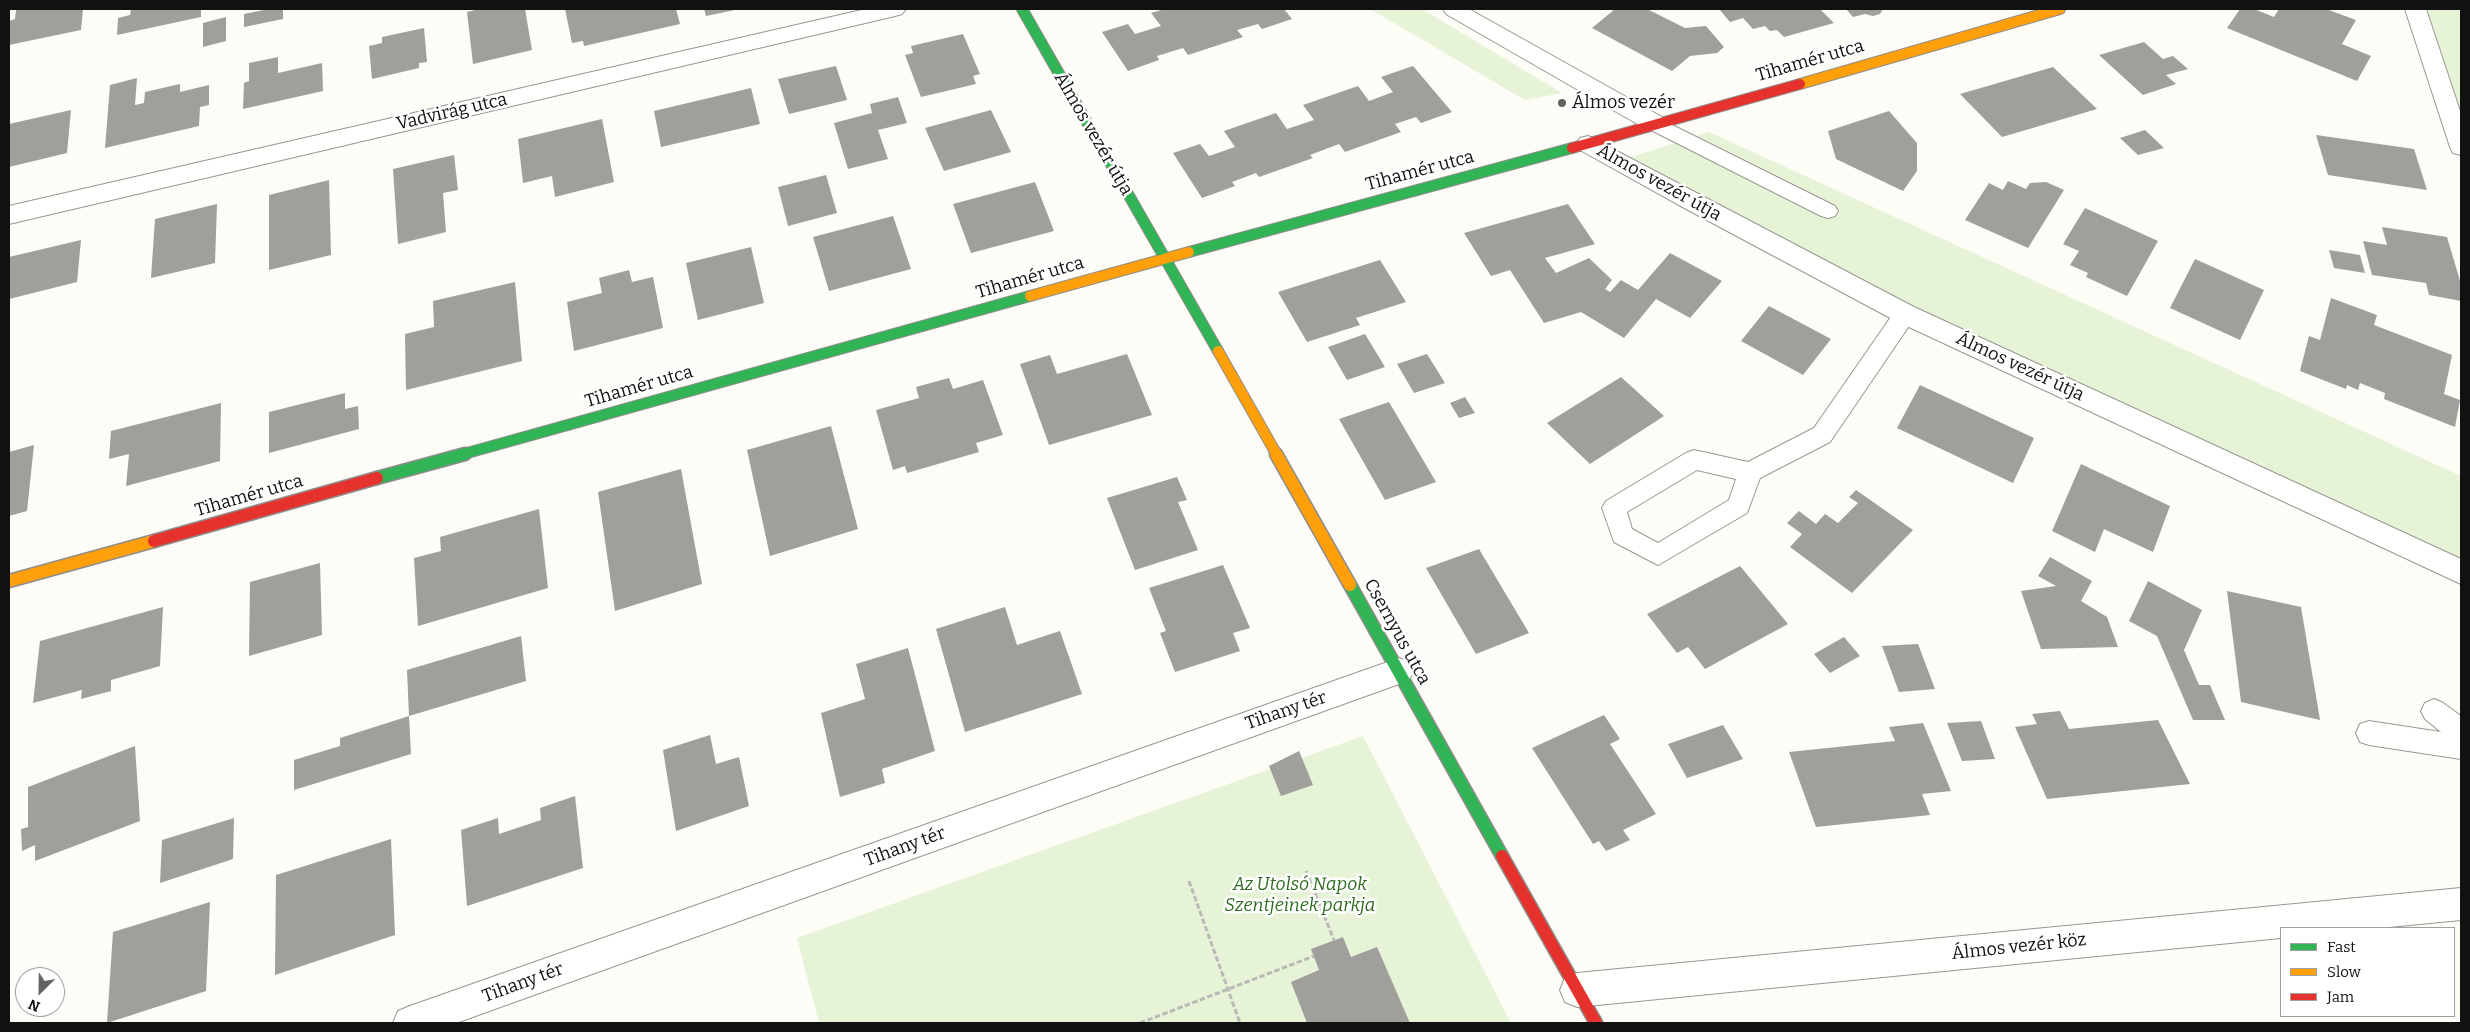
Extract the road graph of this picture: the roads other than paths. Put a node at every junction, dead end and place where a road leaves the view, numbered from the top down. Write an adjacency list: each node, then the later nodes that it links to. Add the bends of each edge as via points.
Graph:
1 (895, 9): 10 (street, Vadvirág utca)
2 (1022, 9): 11 (street, Álmos vezér útja)
3 (1453, 9): 6 (street)
4 (2060, 9): 6 (street, Tihamér utca)
5 (2414, 9): 8 (street)
6 (1654, 124): 7 (street, Tihamér utca); 9 (lane)
7 (1588, 144): 11 (street, Tihamér utca); 12 (street, Álmos vezér útja)
8 (2461, 147)
9 (1828, 211)
10 (9, 215)
11 (1166, 258): 15 (street, Tihamér utca); 16 (street, Csernyus utca)
12 (1905, 314): 13 (lane, via 1822,435); 14 (street, Álmos vezér útja)
13 (1750, 472): 13 (lane, via 1694,460 1614,508 1622,535 1658,555 1739,506)
14 (2461, 572)
15 (9, 581)
16 (1399, 671): 22 (street, Csernyus utca); 23 (street, Tihany tér)
17 (2434, 711): 18 (lane)
18 (2461, 731)
19 (2369, 733): 20 (lane)
20 (2461, 748)
21 (2461, 904): 22 (street, Álmos vezér köz)
22 (1577, 990): 24 (street, Csernyus utca)
23 (410, 1023)
24 (1596, 1023)

